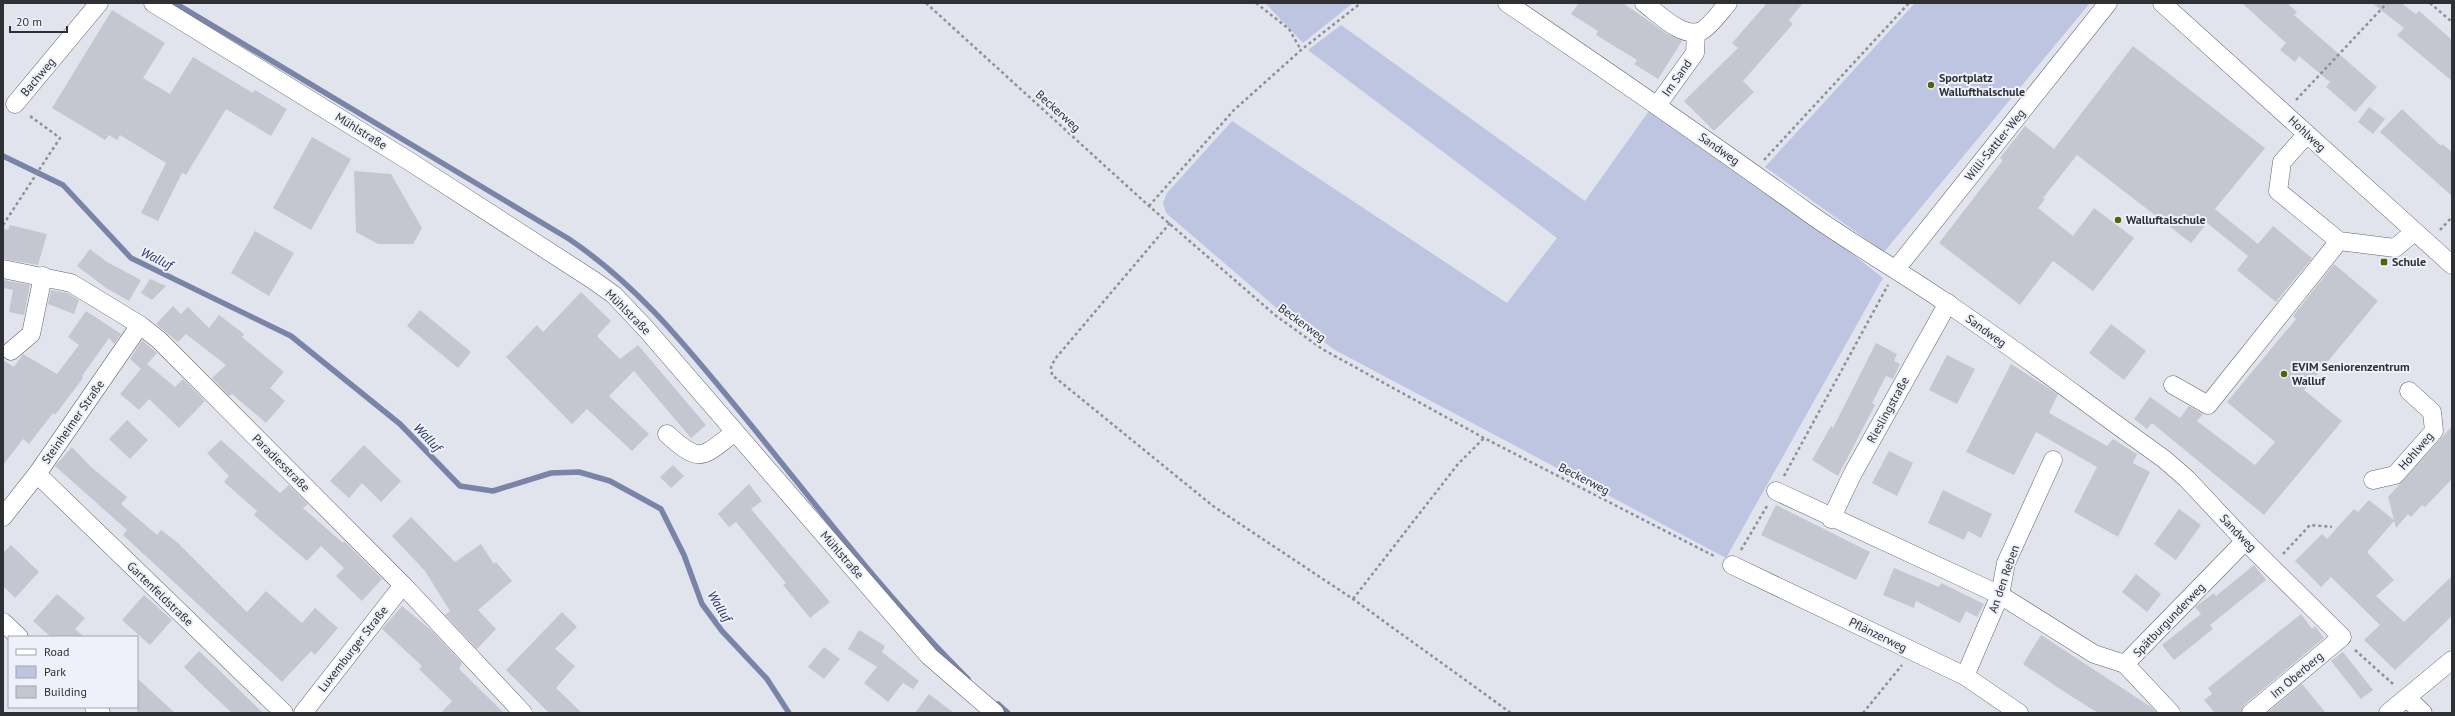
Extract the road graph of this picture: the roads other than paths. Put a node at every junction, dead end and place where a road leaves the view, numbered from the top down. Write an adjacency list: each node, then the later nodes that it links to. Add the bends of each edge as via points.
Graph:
1 (99, 3): 10 (street, Bachweg)
2 (153, 3): 23 (street, Mühlstraße, via 408,161 614,295)
3 (1507, 3): 15 (street, Sandweg, via 1812,215)
4 (1644, 3): 8 (street, via 1685,32)
5 (1728, 3): 8 (street, via 1704,30)
6 (2108, 3): 15 (street, Willi-Sattler-Weg)
7 (2162, 3): 11 (street, Hohlweg)
8 (1696, 33): 9 (street, Im Sand, via 1695,53)
9 (1662, 100)
10 (15, 104)
11 (2306, 135): 12 (street, Hohlweg); 13 (street, via 2282,162 2278,191)
12 (2414, 232): 13 (street, via 2395,248); 14 (street, Hohlweg)
13 (2339, 241): 21 (street, via 2208,405)
14 (2452, 265)
15 (1896, 269): 18 (street, Sandweg)
16 (3, 270): 17 (street, Paradiesstraße)
17 (43, 276): 19 (street, Paradiesstraße, via 71,283); 20 (street, via 31,334)
18 (1948, 303): 30 (street, Rieslingstraße, via 1853,473); 31 (street, Sandweg, via 2164,459 2187,479)
19 (140, 325): 26 (street, Steinheimer Straße); 33 (street, Paradiesstraße, via 159,340)
20 (11, 351)
21 (2173, 385)
22 (2409, 390): 27 (street, Hohlweg, via 2432,412 2434,431 2395,475)
23 (735, 432): 24 (street, via 704,455 685,450); 45 (street, Mühlstraße, via 929,656)
24 (667, 434)
25 (2053, 460): 34 (street, An den Reben, via 2006,563)
26 (37, 474): 29 (street, Steinheimer Straße); 42 (street, Gartenfeldstraße)
27 (2373, 480)
28 (1776, 491): 30 (street)
29 (3, 517)
30 (1831, 518): 34 (street)
31 (2245, 541): 37 (street, Sandweg); 39 (street, Spätburgunderweg)
32 (1732, 565): 40 (street, Pflänzerweg)
33 (403, 585): 43 (street, Luxemburger Straße); 44 (street, Paradiesstraße)
34 (2000, 595): 39 (street, Spätburgunderweg, via 2094,654); 40 (street, An den Reben)
35 (3, 622): 36 (street)
36 (18, 636)
37 (2342, 637): 48 (street, Im Oberberg)
38 (2452, 660): 41 (street)
39 (2125, 664): 47 (street)
40 (1965, 676): 46 (street, Pflänzerweg)
41 (2407, 698): 49 (street); 50 (street)
42 (284, 713)
43 (303, 713)
44 (523, 713)
45 (995, 713)
46 (2019, 713)
47 (2171, 713)
48 (2251, 713)
49 (2388, 713)
50 (2423, 713)

